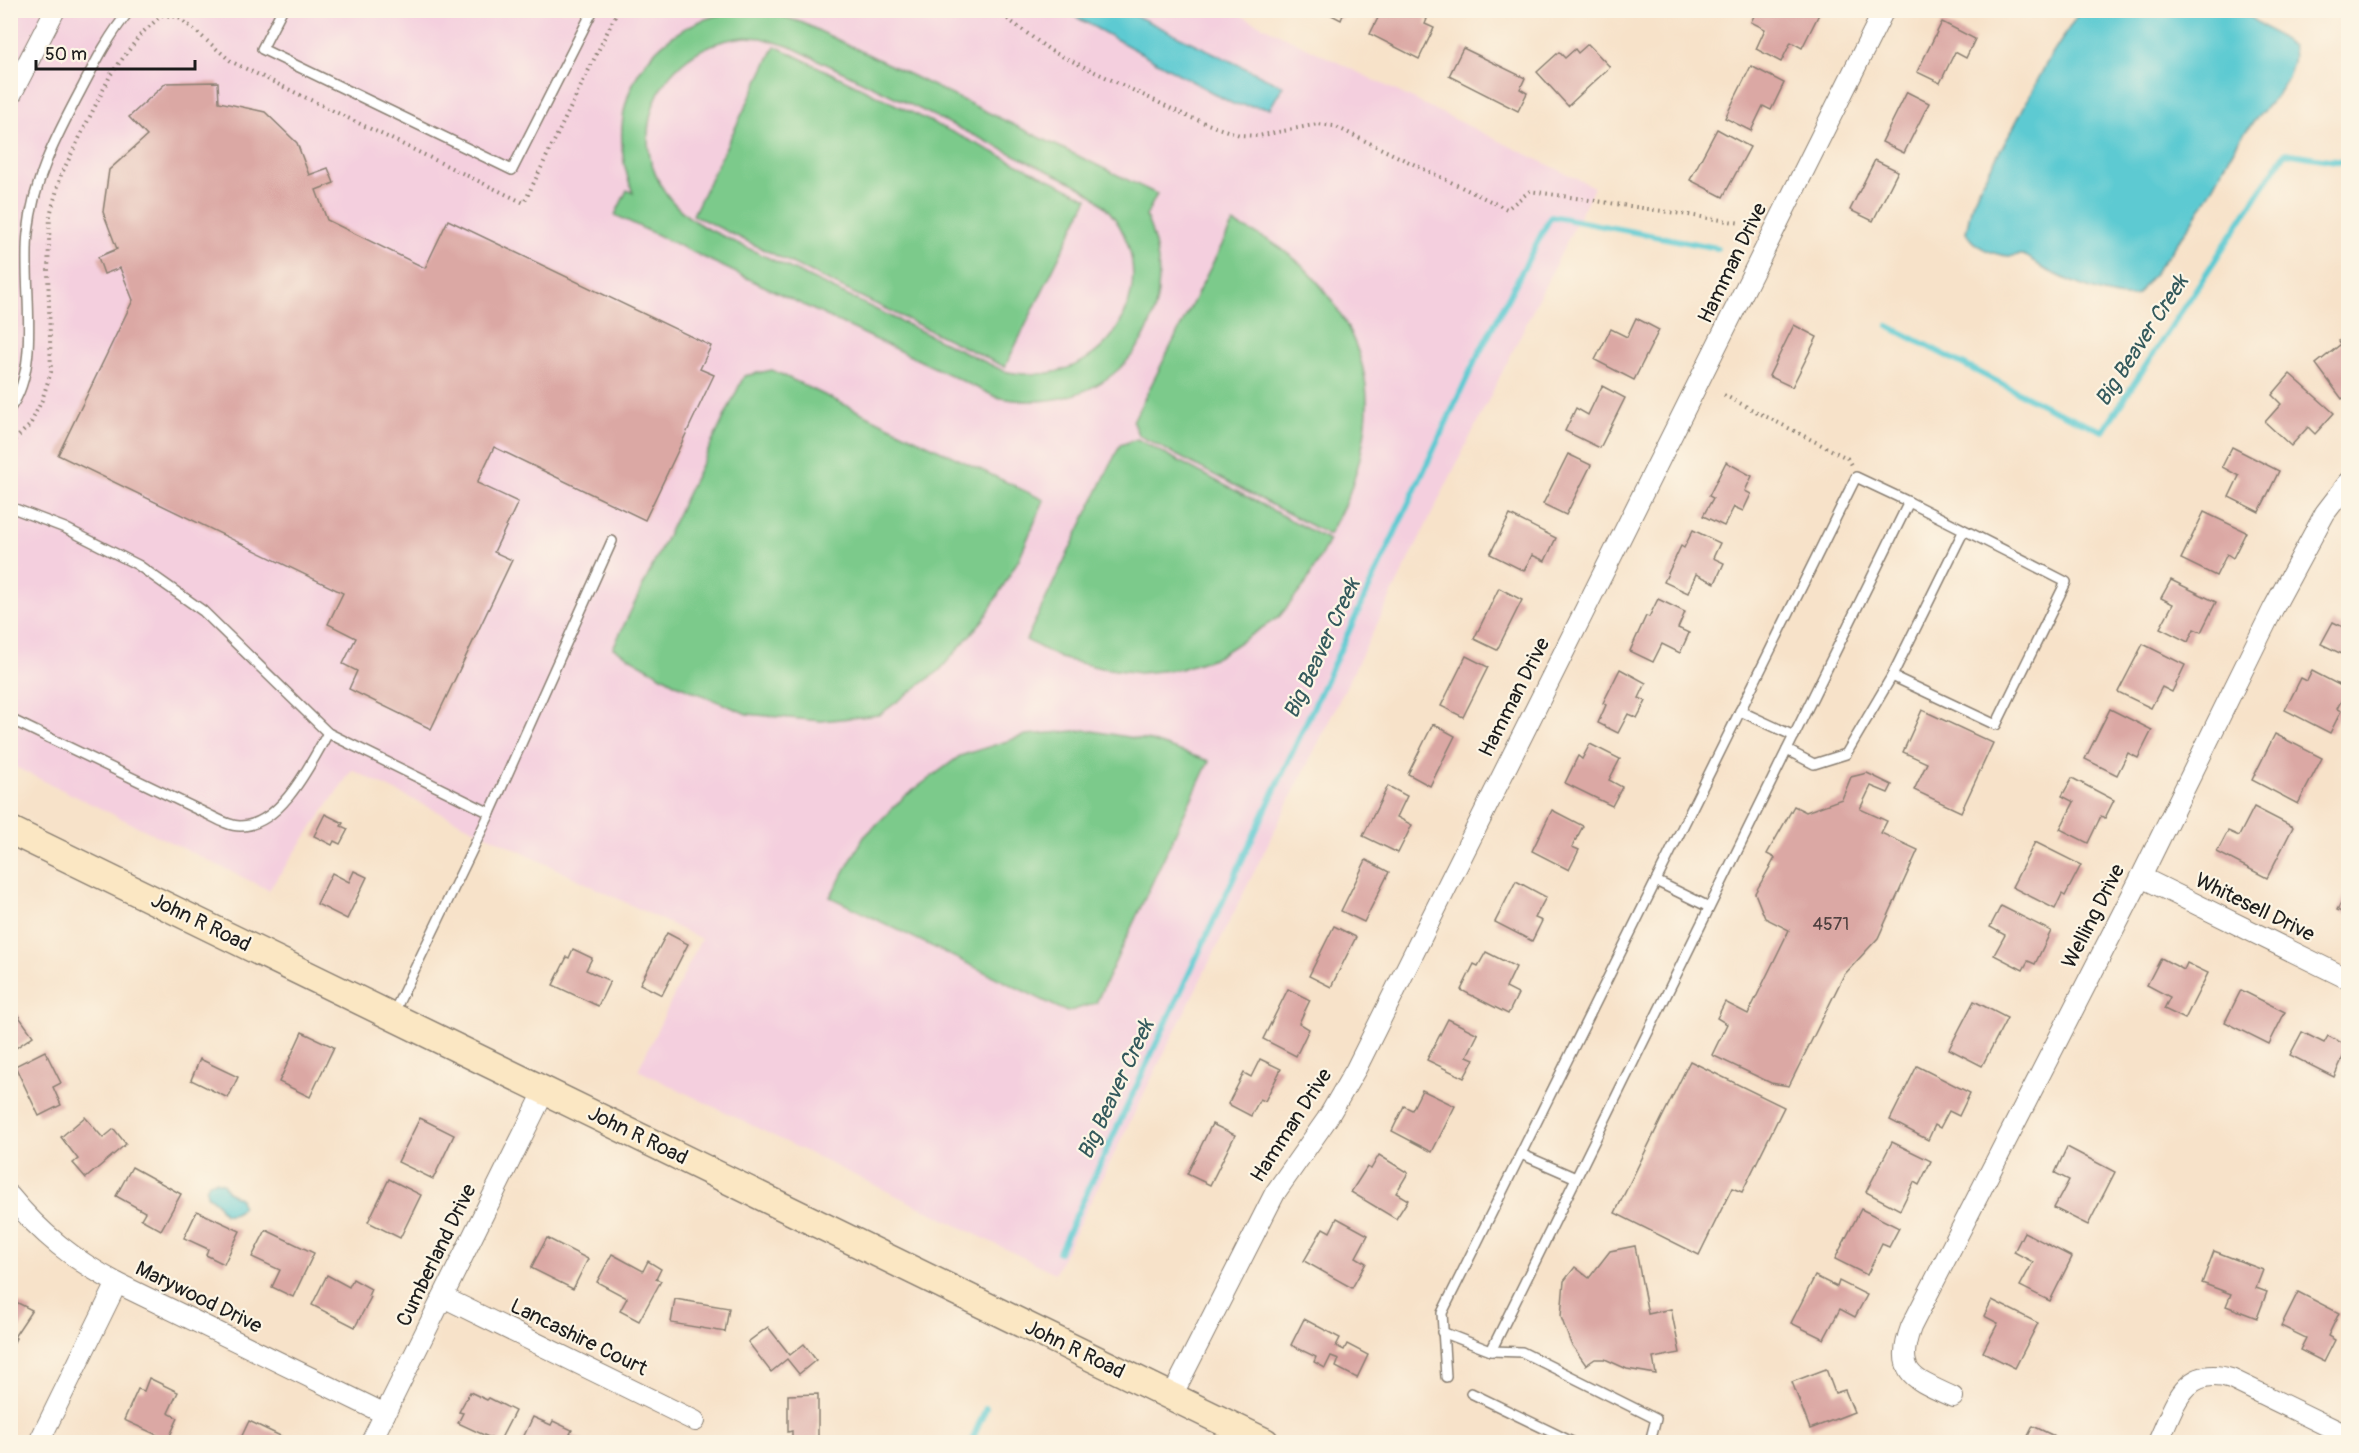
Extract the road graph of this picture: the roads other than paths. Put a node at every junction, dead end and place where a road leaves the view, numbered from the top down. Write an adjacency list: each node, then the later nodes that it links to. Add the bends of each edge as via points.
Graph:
1 (55, 10): 6 (street)
2 (130, 10): 7 (lane, via 96,61 53,142 39,178 27,235 26,378)
3 (282, 10): 4 (lane, via 262,49 512,170)
4 (593, 10)
5 (1884, 10): 36 (street, Hamman Drive, via 1356,1069 1327,1119 1275,1193)
6 (10, 98)
7 (10, 408)
8 (2349, 483): 21 (street, Welling Drive, via 2325,513 2305,548)
9 (1909, 502): 11 (lane); 14 (lane, via 1856,477); 17 (lane)
10 (10, 507): 16 (lane, via 92,541 170,586 220,626)
11 (1964, 530): 13 (lane); 13 (lane, via 2066,582 1996,725)
12 (612, 541): 19 (lane)
13 (1892, 676): 18 (lane, via 1846,754 1814,764)
14 (1740, 711): 17 (lane); 22 (lane)
15 (10, 719): 16 (lane, via 238,826 263,820 279,807)
16 (328, 733): 19 (lane)
17 (1794, 736): 18 (lane)
18 (1787, 750): 23 (lane)
19 (490, 813): 25 (lane)
20 (10, 830): 25 (main road, John R Road)
21 (2140, 877): 24 (street, Whitesell Drive); 37 (street, Welling Drive, via 1904,1346 1904,1359 1914,1377)
22 (1656, 881): 23 (lane); 27 (lane)
23 (1709, 907): 28 (lane)
24 (2349, 979)
25 (392, 1015): 26 (main road, John R Road)
26 (545, 1090): 31 (street, Cumberland Drive); 36 (main road, John R Road)
27 (1521, 1154): 28 (lane); 32 (lane, via 1442,1313)
28 (1576, 1178): 33 (lane)
29 (10, 1196): 30 (street, Marywood Drive, via 62,1250)
30 (117, 1283): 38 (street, Marywood Drive); 41 (street)
31 (443, 1297): 38 (street, Cumberland Drive); 39 (street, Lancashire Court)
32 (1442, 1332): 33 (lane); 34 (lane)
33 (1491, 1351): 45 (lane, via 1522,1352 1656,1419)
34 (1446, 1377)
35 (1471, 1393): 44 (lane)
36 (1172, 1396): 43 (main road, John R Road)
37 (1953, 1397)
38 (385, 1414): 42 (street, Cumberland Drive)
39 (694, 1420)
40 (2349, 1436): 46 (street, via 2231,1379 2207,1375 2195,1379 2180,1395)
41 (39, 1443)
42 (372, 1443)
43 (1265, 1443)
44 (1572, 1443)
45 (1650, 1443)
46 (2158, 1443)

